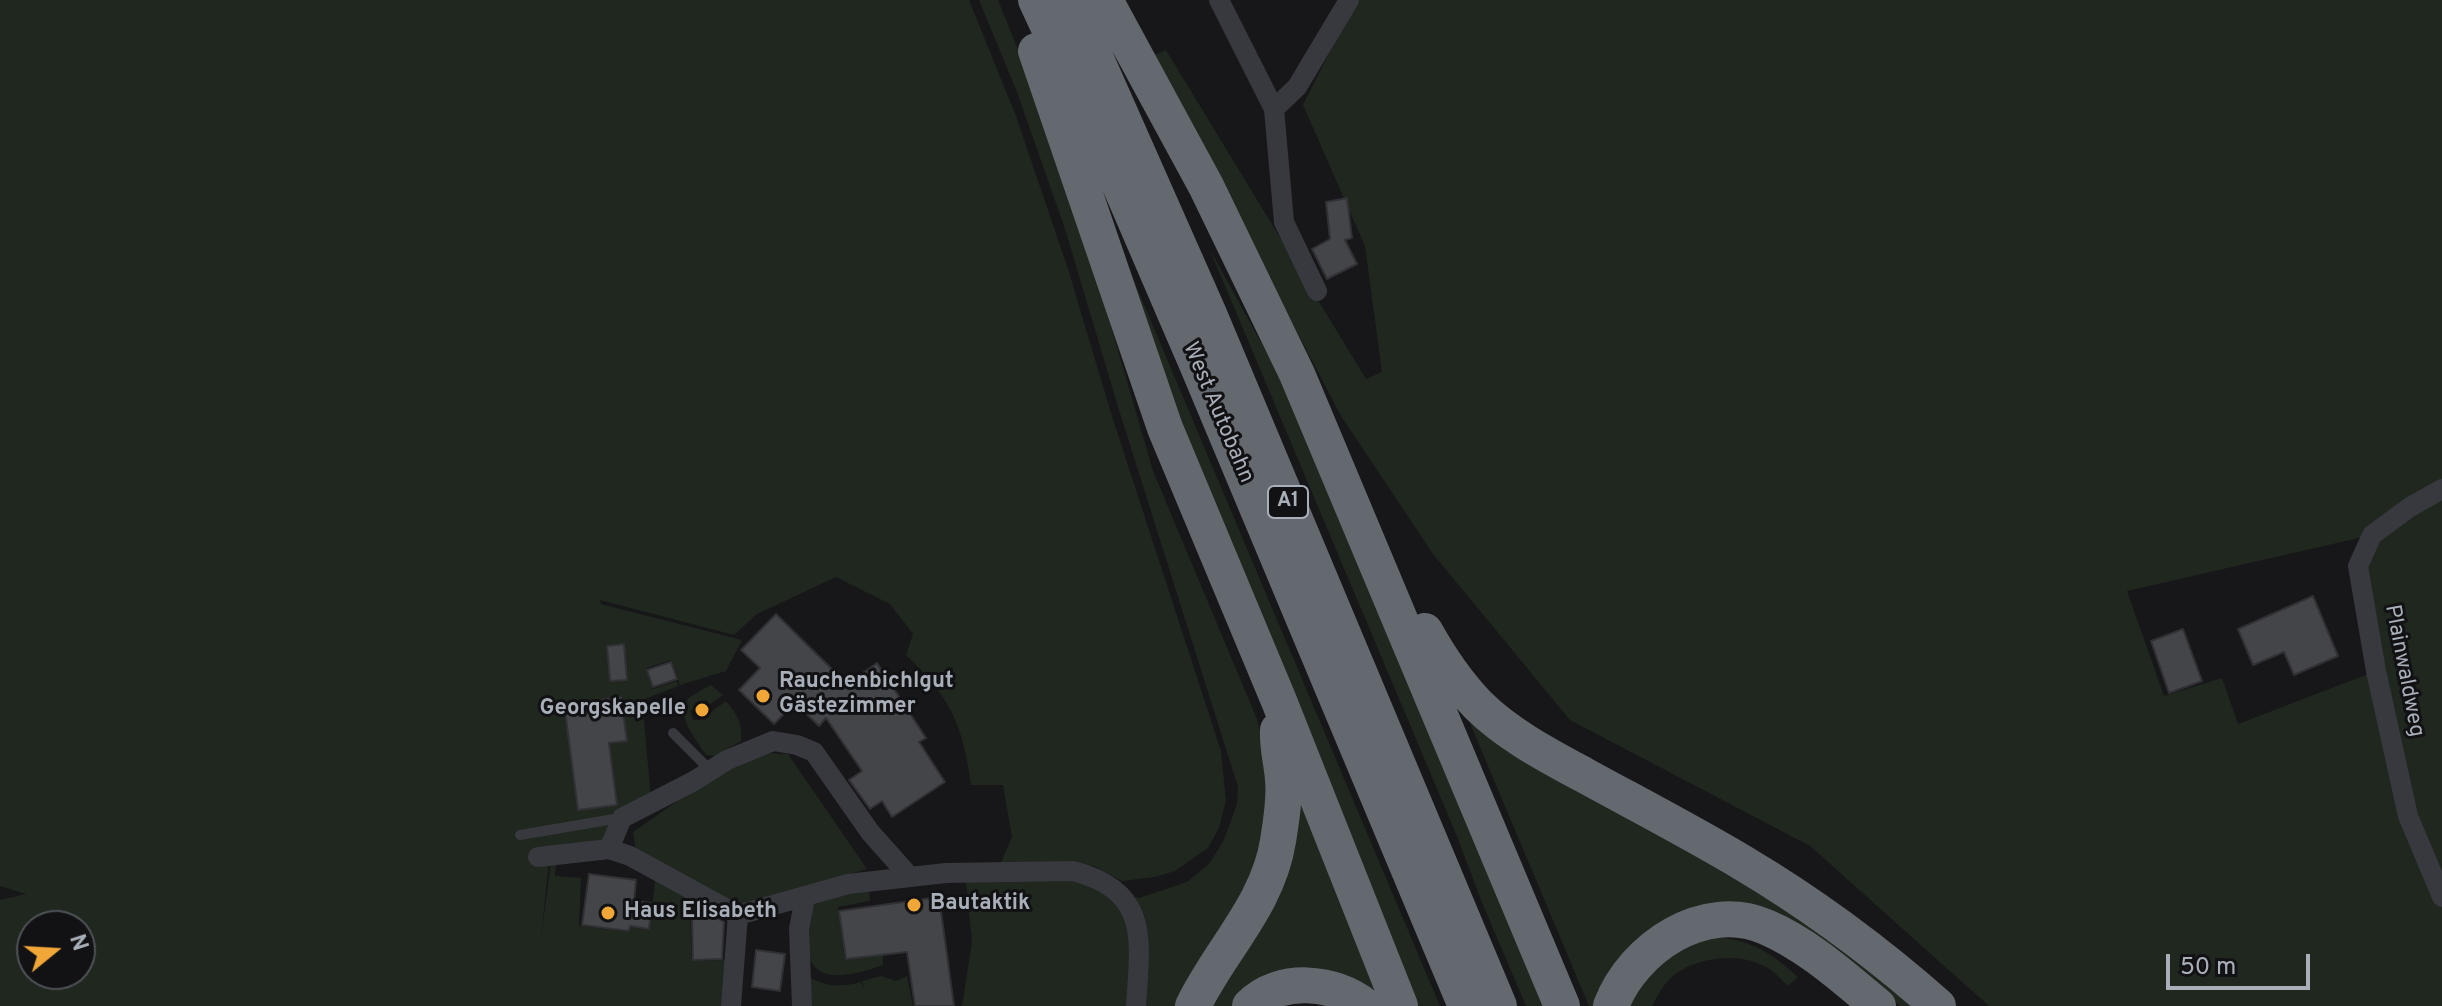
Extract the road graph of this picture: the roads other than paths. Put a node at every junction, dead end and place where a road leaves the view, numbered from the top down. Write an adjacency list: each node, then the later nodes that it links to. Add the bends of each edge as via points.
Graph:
1 (1023, 0): 11 (highway, via 1033,44 1165,428)
2 (1036, 0): 29 (highway, West Autobahn / A1, via 1199,369)
3 (1070, 0): 30 (highway, West Autobahn / A1, via 1209,314)
4 (1105, 0): 10 (highway, via 1254,281)
5 (1219, 0): 7 (street)
6 (1349, 0): 7 (street, via 1297,87)
7 (1274, 109): 8 (street, via 1284,222)
8 (1317, 291)
9 (2442, 489): 19 (street, Plainwaldweg, via 2372,535 2358,566 2408,816)
10 (1387, 589): 31 (highway); 34 (highway, via 1421,624 1461,686 1502,725 1775,884)
11 (1279, 701): 25 (highway, via 1277,748 1283,781 1278,844 1257,903); 28 (highway)
12 (673, 733): 13 (lane)
13 (710, 770): 14 (street); 18 (street, via 773,741 814,752 870,832)
14 (622, 818): 15 (lane); 16 (street)
15 (520, 835)
16 (609, 849): 17 (street); 21 (street)
17 (538, 857)
18 (910, 877): 20 (street, via 848,884); 24 (street, via 1014,870 1093,876 1122,898 1139,932)
19 (2442, 897)
20 (805, 898): 21 (street); 23 (street, via 799,929)
21 (738, 915): 22 (street)
22 (731, 1006)
23 (802, 1006)
24 (1136, 1006)
25 (1193, 1006)
26 (1250, 1006): 27 (highway, via 1273,991 1300,986 1330,988)
27 (1365, 1006)
28 (1400, 1006)
29 (1466, 1006)
30 (1499, 1006)
31 (1562, 1006)
32 (1611, 1006): 33 (highway, via 1632,967 1663,941 1704,924 1738,921 1764,926 1800,945)
33 (1878, 1006)
34 (1938, 1006)

